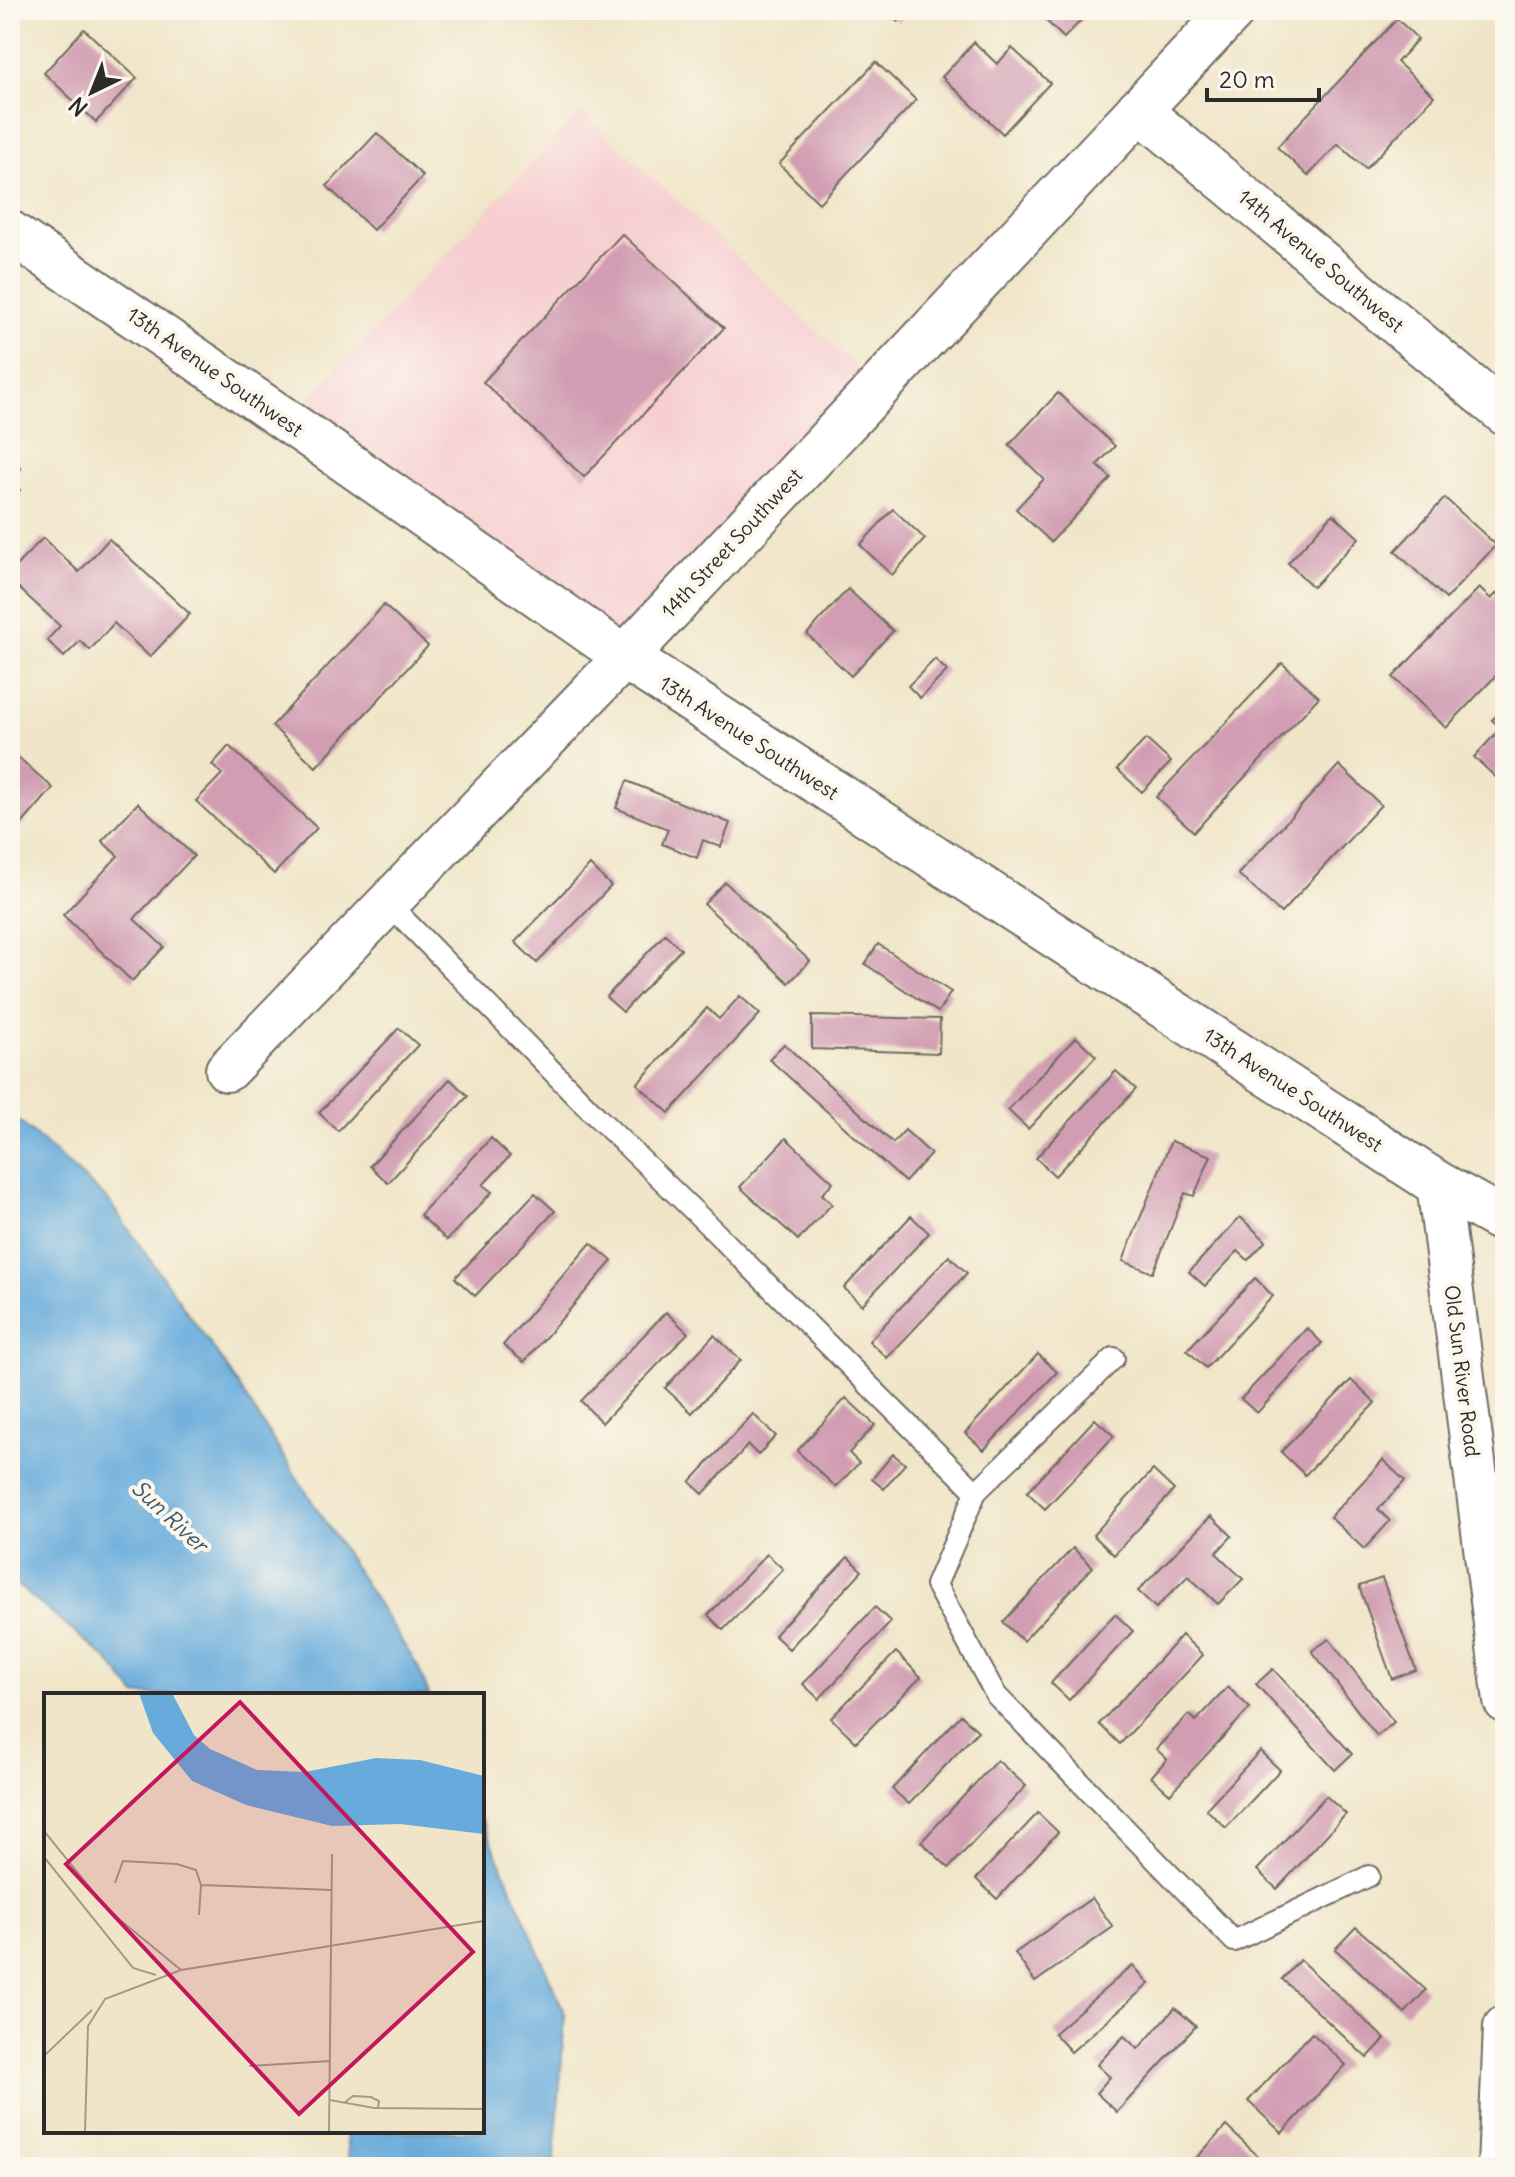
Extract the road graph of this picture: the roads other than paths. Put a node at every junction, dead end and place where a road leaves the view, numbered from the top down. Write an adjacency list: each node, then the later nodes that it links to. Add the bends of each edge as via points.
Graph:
1 (1233, 10): 2 (street, 14th Street Southwest)
2 (1138, 109): 4 (street, 14th Avenue Southwest); 5 (street, 14th Street Southwest)
3 (10, 232): 5 (street, 13th Avenue Southwest)
4 (1505, 414)
5 (625, 657): 6 (street, 14th Street Southwest); 8 (street, 13th Avenue Southwest)
6 (388, 903): 7 (street, 14th Street Southwest); 11 (lane)
7 (227, 1070)
8 (1438, 1184): 9 (street, 13th Avenue Southwest); 12 (street, Old Sun River Road)
9 (1503, 1219)
10 (1114, 1358): 11 (lane)
11 (976, 1492): 13 (lane, via 936,1585 996,1695 1234,1941)
12 (1505, 1701)
13 (1369, 1876)
14 (1505, 2027): 15 (street)
15 (1499, 2167)

